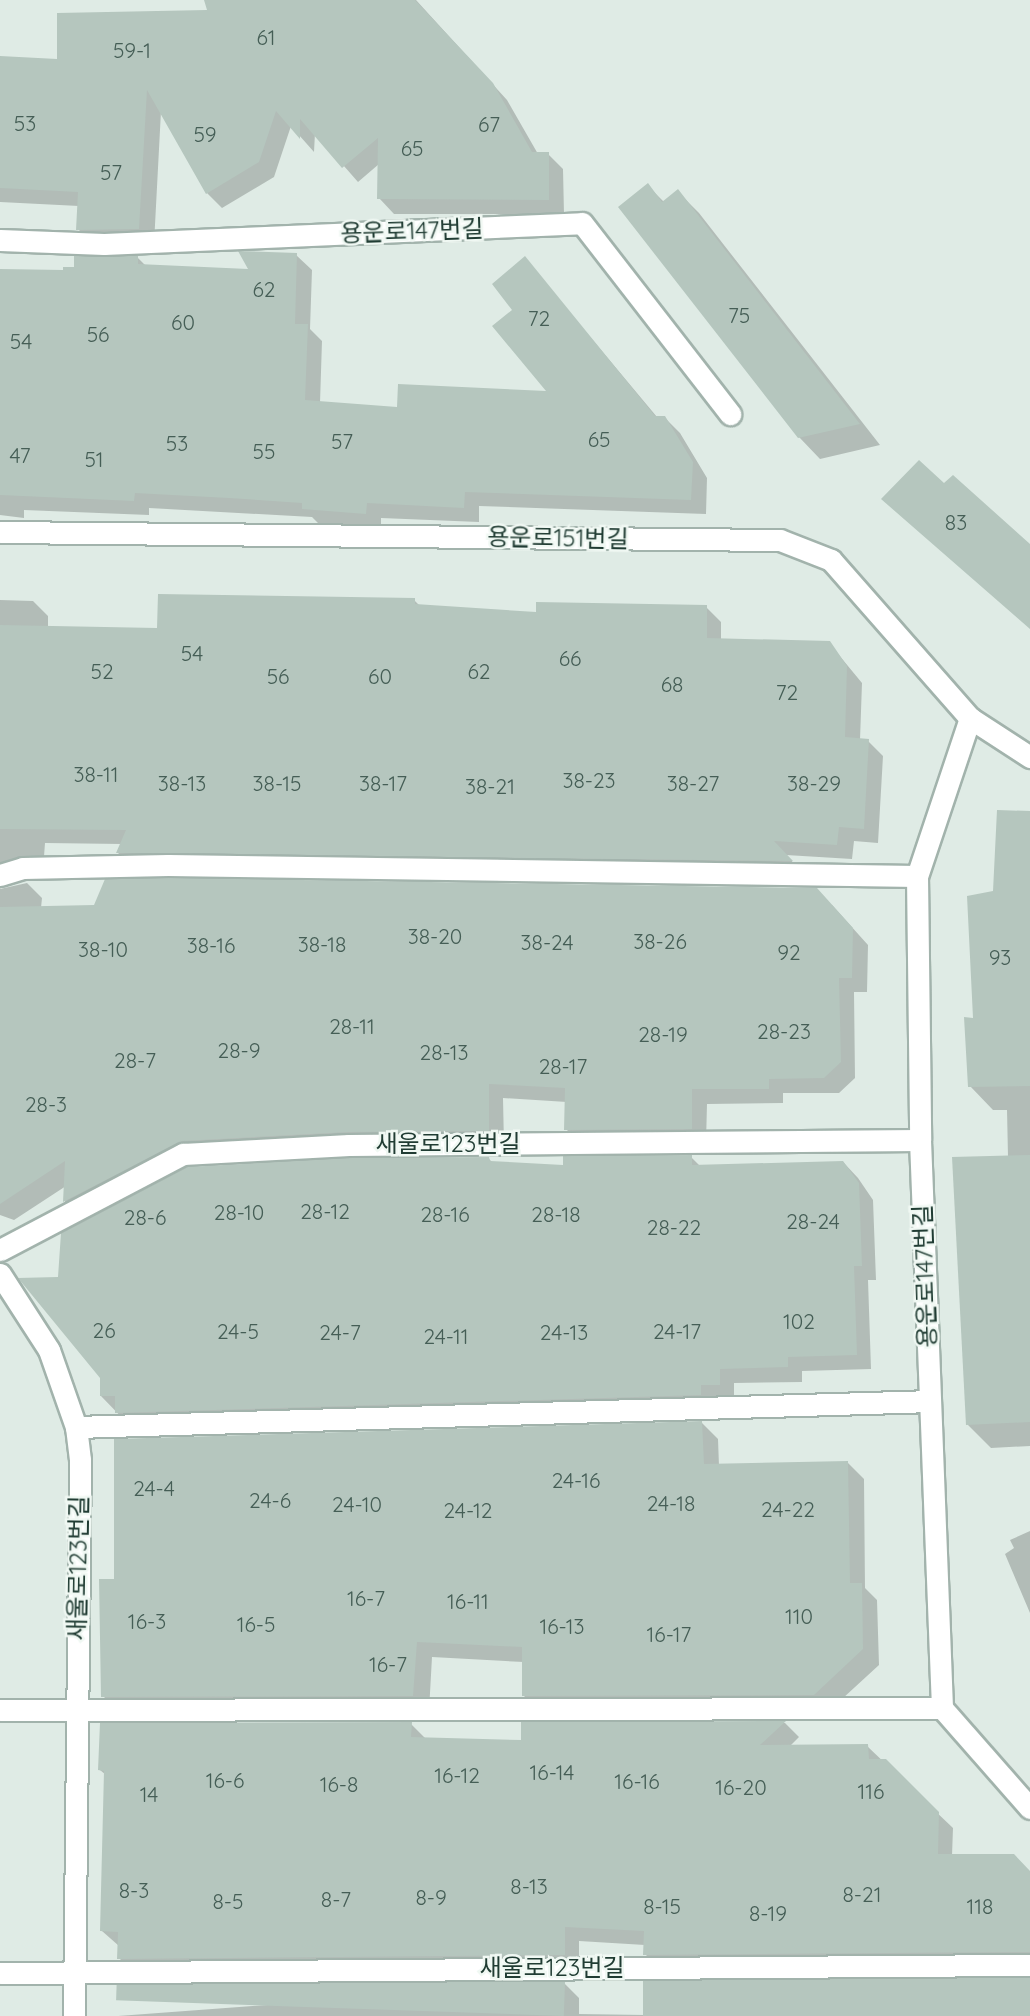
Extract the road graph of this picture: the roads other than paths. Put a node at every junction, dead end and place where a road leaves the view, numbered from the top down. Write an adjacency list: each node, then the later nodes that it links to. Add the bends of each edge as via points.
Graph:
1 (0, 240): 2 (street, 용운로147번길, via 104,244 582,223)
2 (730, 414)
3 (0, 532): 4 (street, 용운로151번길, via 780,540 831,560)
4 (970, 718): 5 (street, 용운로151번길); 7 (street, 용운로147번길)
5 (1030, 757)
6 (0, 875): 7 (street, via 23,868 168,865)
7 (917, 876): 8 (street, 용운로147번길)
8 (920, 1140): 9 (street, 새울로123번길, via 349,1145 183,1154); 11 (street, 용운로147번길)
9 (0, 1250)
10 (0, 1274): 12 (street, 새울로123번길, via 49,1350)
11 (930, 1401): 12 (street); 13 (street, 용운로147번길)
12 (76, 1427): 14 (street, 새울로123번길, via 80,1460)
13 (942, 1708): 14 (street); 16 (street)
14 (76, 1709): 15 (street); 18 (street, 새울로123번길)
15 (0, 1710)
16 (1030, 1808)
17 (1030, 1965): 18 (street, 새울로123번길)
18 (75, 1972): 19 (street); 20 (street, 새울로123번길)
19 (0, 1973)
20 (74, 2016)

